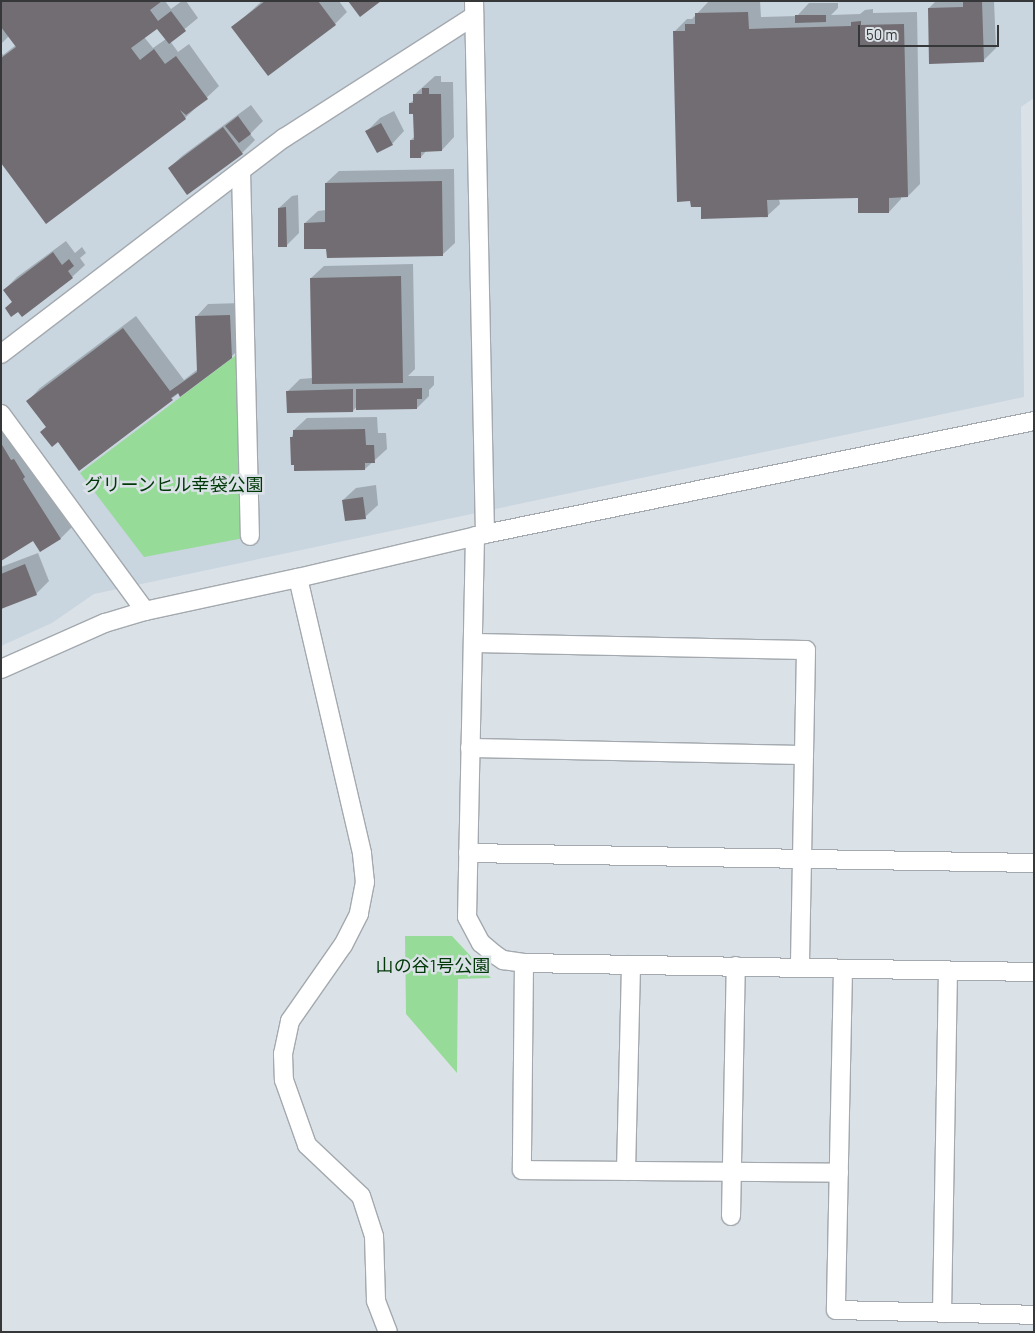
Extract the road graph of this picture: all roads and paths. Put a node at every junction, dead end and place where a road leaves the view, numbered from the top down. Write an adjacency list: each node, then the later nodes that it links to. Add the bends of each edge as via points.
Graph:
1 (474, 9): 2 (street, via 284,138); 6 (street)
2 (241, 171): 3 (street); 7 (street)
3 (1, 354)
4 (1, 414): 9 (street)
5 (1034, 421): 6 (street)
6 (480, 535): 8 (street); 10 (street)
7 (250, 536)
8 (298, 578): 9 (street); 30 (street, via 362,854 365,882 359,914 343,945 290,1022 283,1054 284,1080 307,1145 361,1196 374,1236 376,1301)
9 (144, 611): 11 (street, via 105,623)
10 (473, 643): 12 (street); 13 (street, via 806,650)
11 (1, 670)
12 (470, 748): 13 (street); 14 (street)
13 (804, 755): 15 (street)
14 (468, 853): 15 (street); 17 (street, via 467,917 474,932 481,943 503,960)
15 (802, 860): 16 (street); 20 (street)
16 (1034, 863)
17 (524, 963): 18 (street); 24 (street, via 522,1170)
18 (631, 965): 19 (street); 24 (street)
19 (736, 966): 20 (street); 25 (street)
20 (800, 968): 21 (street)
21 (842, 969): 22 (street); 26 (street)
22 (948, 971): 23 (street); 28 (street)
23 (1034, 972)
24 (626, 1171): 25 (street)
25 (732, 1172): 26 (street); 27 (street)
26 (839, 1174): 28 (street, via 836,1310)
27 (731, 1216)
28 (942, 1313): 29 (street)
29 (1034, 1314)
30 (388, 1332)

